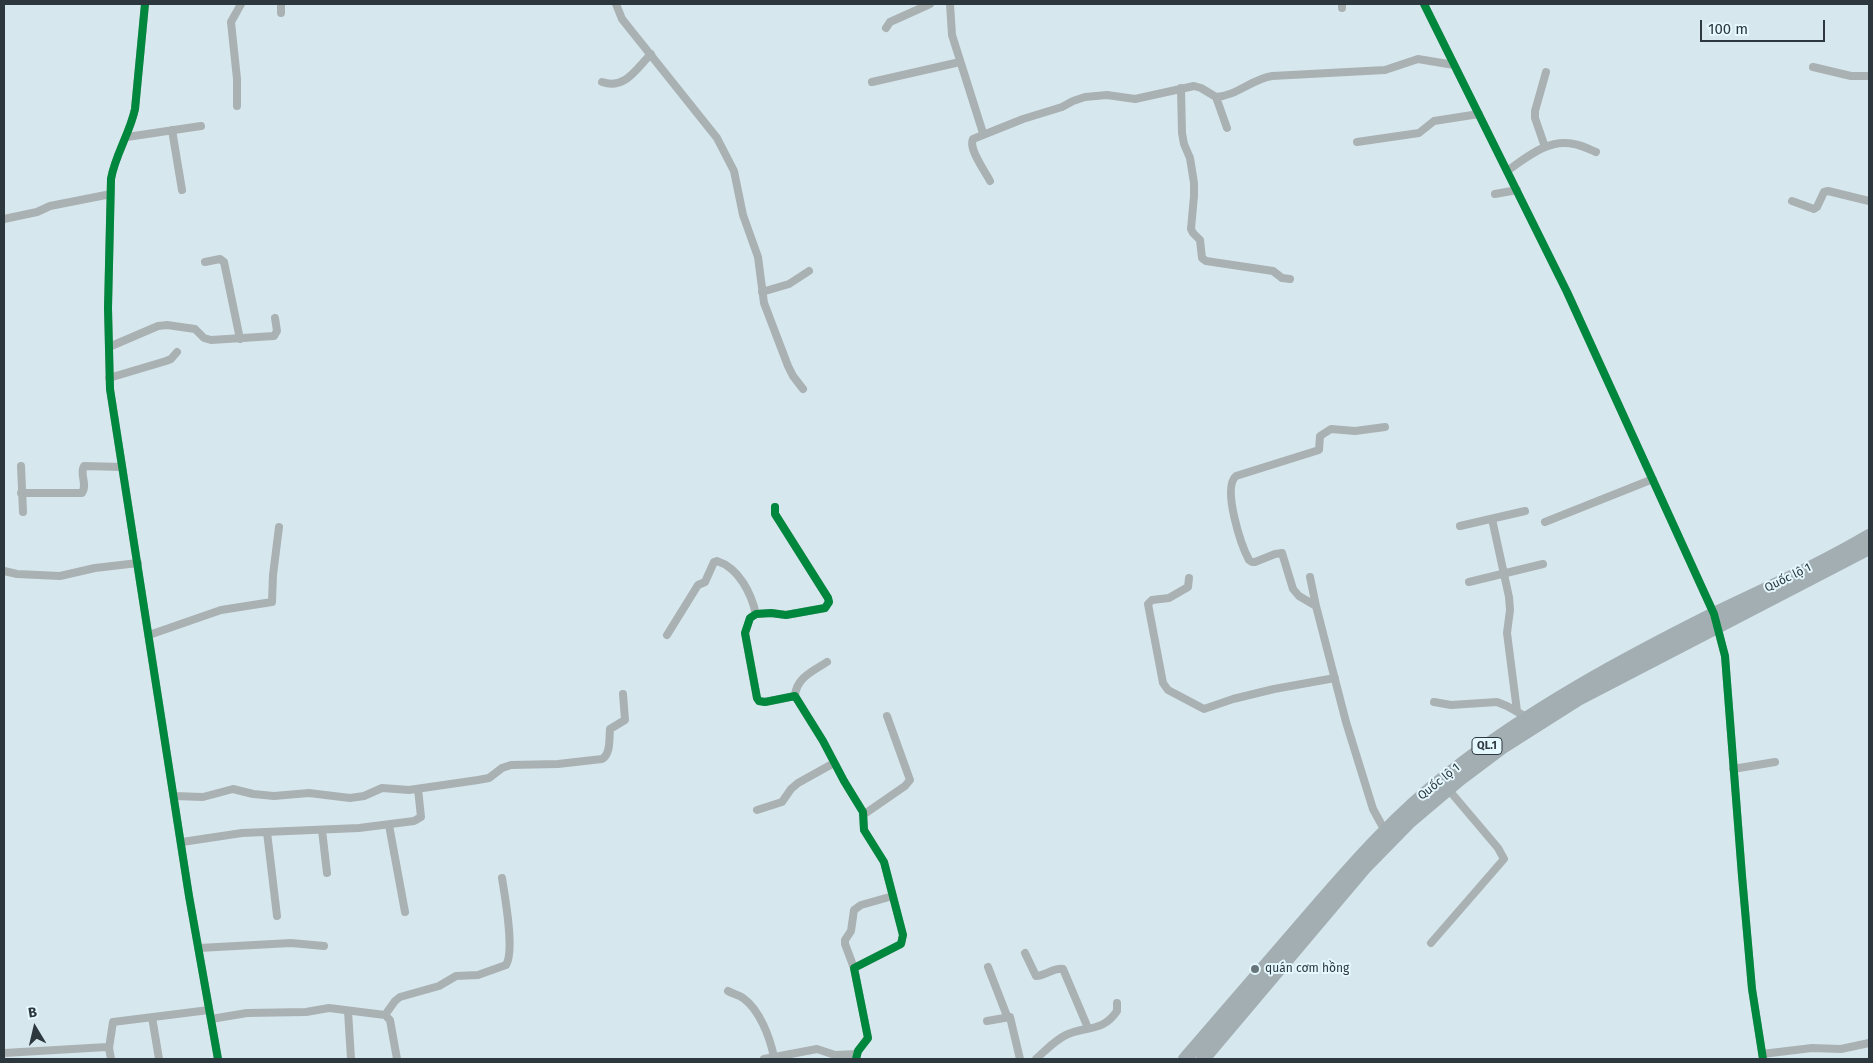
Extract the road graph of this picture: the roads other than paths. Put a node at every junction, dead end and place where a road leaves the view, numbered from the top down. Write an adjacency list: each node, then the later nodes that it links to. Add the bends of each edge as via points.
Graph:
1 (145, 4): 26 (street, via 135,109)
2 (241, 4): 20 (street, via 231,22 237,79)
3 (281, 4): 8 (street)
4 (616, 4): 10 (street, via 622,19)
5 (930, 4): 9 (street, via 890,22)
6 (950, 4): 11 (street, via 952,35)
7 (1424, 4): 12 (street)
8 (281, 13)
9 (886, 28)
10 (651, 54): 16 (street, via 624,82 610,85); 42 (street, via 717,138 729,160)
11 (960, 62): 17 (street); 25 (street)
12 (1454, 65): 19 (street, via 1418,59 1385,70 1272,76); 21 (street)
13 (1813, 67): 15 (street, via 1851,76)
14 (1546, 72): 28 (street, via 1535,111)
15 (1866, 76)
16 (602, 82)
17 (872, 82)
18 (1181, 88): 19 (street, via 1198,86); 25 (street, via 1135,98 1085,97); 41 (street, via 1182,133 1194,183 1191,228 1200,240 1202,258 1273,271)
19 (1216, 97): 23 (street)
20 (236, 106)
21 (1479, 114): 27 (street, via 1434,121 1418,133); 30 (street)
22 (201, 126): 24 (street)
23 (1227, 128)
24 (172, 130): 26 (street); 32 (street)
25 (983, 133): 31 (street, via 973,139 971,145)
26 (127, 137): 34 (street, via 113,168)
27 (1357, 142)
28 (1544, 147): 29 (street, via 1573,143); 30 (street)
29 (1596, 152)
30 (1506, 170): 33 (street)
31 (990, 181)
32 (182, 190)
33 (1517, 190): 35 (street); 52 (street)
34 (111, 194): 38 (street); 45 (street)
35 (1495, 194)
36 (1792, 201): 37 (street, via 1814,209 1824,192 1828,191)
37 (1869, 201)
38 (4, 219)
39 (206, 262): 44 (street, via 220,259 224,262)
40 (809, 271): 42 (street, via 789,284)
41 (1290, 280)
42 (768, 290): 48 (street, via 764,303 788,366)
43 (274, 318): 44 (street, via 276,334)
44 (240, 339): 45 (street, via 207,340 195,330 167,324)
45 (109, 347): 47 (street)
46 (176, 352): 47 (street, via 166,362)
47 (109, 378): 51 (street)
48 (803, 389)
49 (1385, 427): 70 (street, via 1355,431 1331,429 1320,436 1320,450 1233,477 1233,514 1249,560 1255,562 1282,553 1293,589)
50 (21, 466): 53 (street)
51 (122, 466): 53 (street, via 84,466 85,489 82,493); 63 (street)
52 (1653, 479): 58 (street); 72 (street)
53 (21, 494): 56 (street)
54 (775, 507): 71 (street, via 775,514 829,602 825,608 786,615)
55 (1525, 511): 57 (street)
56 (23, 512)
57 (1492, 519): 59 (street); 66 (street)
58 (1545, 522)
59 (1460, 526)
60 (280, 527): 73 (street, via 272,602 221,610)
61 (1869, 536): 72 (highway, Quốc lộ 1 / QL.1)
62 (1869, 548): 72 (highway, Quốc lộ 1 / QL.1)
63 (138, 563): 65 (street, via 60,576); 73 (street)
64 (1544, 564): 66 (street)
65 (4, 571)
66 (1504, 574): 69 (street); 80 (street, via 1510,604 1507,633)
67 (1310, 577): 70 (street)
68 (1189, 578): 76 (street, via 1188,587 1169,598 1152,600 1148,604 1163,683 1168,690 1204,709 1274,689)
69 (1469, 582)
70 (1316, 606): 76 (street)
71 (756, 614): 74 (street, via 748,589 740,578 717,561); 78 (street, via 750,618 745,633 758,700 765,702)
72 (1716, 620): 80 (highway, Quốc lộ 1 / QL.1); 84 (street, via 1725,656); 86 (highway, Quốc lộ 1 / QL.1, via 1555,712)
73 (149, 634): 87 (street)
74 (666, 635)
75 (827, 662): 78 (street, via 800,681)
76 (1336, 678): 92 (street, via 1373,809)
77 (623, 694): 85 (street, via 625,720 610,728 608,751 604,758 558,764 511,765 489,778)
78 (795, 696): 83 (street)
79 (1434, 702): 80 (street, via 1451,705 1497,702)
80 (1522, 714): 92 (highway, Quốc lộ 1 / QL.1)
81 (887, 716): 89 (street, via 910,780)
82 (1775, 762): 84 (street)
83 (834, 763): 88 (street, via 798,783 782,802); 89 (street)
84 (1733, 769): 122 (street, via 1752,989)
85 (418, 789): 87 (street, via 382,788 350,798 309,793 274,796 232,789 203,798); 90 (street, via 419,820)
86 (1448, 789): 100 (street, via 1504,859); 133 (highway, Quốc lộ 1 / QL.1, via 1408,823 1365,867)
87 (174, 796): 94 (street)
88 (757, 810)
89 (863, 815): 97 (street, via 864,830 884,862)
90 (389, 825): 91 (street); 98 (street)
91 (322, 830): 93 (street); 95 (street)
92 (1385, 831): 132 (highway, Quốc lộ 1 / QL.1)
93 (267, 832): 94 (street); 99 (street)
94 (182, 842): 102 (street)
95 (327, 873)
96 (502, 878): 110 (street, via 509,933 509,960 506,965 478,975 456,976 439,986 400,996)
97 (893, 896): 105 (street, via 903,942); 105 (street, via 854,910 845,944)
98 (405, 912)
99 (277, 916)
100 (1431, 943)
101 (324, 946): 102 (street, via 291,943)
102 (200, 948): 108 (street)
103 (1026, 953): 115 (street, via 1036,976 1063,969)
104 (988, 967): 111 (street)
105 (854, 968): 121 (street, via 868,1036)
106 (728, 992): 120 (street, via 743,998 758,1016 767,1031)
107 (1117, 1003): 115 (street, via 1117,1011 1104,1025)
108 (208, 1010): 112 (street); 113 (street)
109 (348, 1011): 110 (street); 113 (street, via 329,1008); 127 (street)
110 (385, 1015): 128 (street, via 390,1020)
111 (1007, 1016): 114 (street); 130 (street, via 1010,1017)
112 (152, 1018): 117 (street, via 113,1022); 125 (street)
113 (211, 1019): 126 (street)
114 (987, 1021)
115 (1088, 1028): 131 (street, via 1062,1036)
116 (1869, 1043): 122 (street)
117 (109, 1048): 118 (street); 124 (street)
118 (46, 1049): 119 (street); 123 (street)
119 (4, 1053)
120 (774, 1057): 121 (street, via 818,1049); 129 (street)
121 (856, 1057)
122 (1762, 1057)
123 (48, 1059)
124 (111, 1059)
125 (159, 1059)
126 (218, 1059)
127 (350, 1059)
128 (397, 1059)
129 (764, 1059)
130 (1020, 1059)
131 (1036, 1059)
132 (1185, 1059)
133 (1203, 1059)

